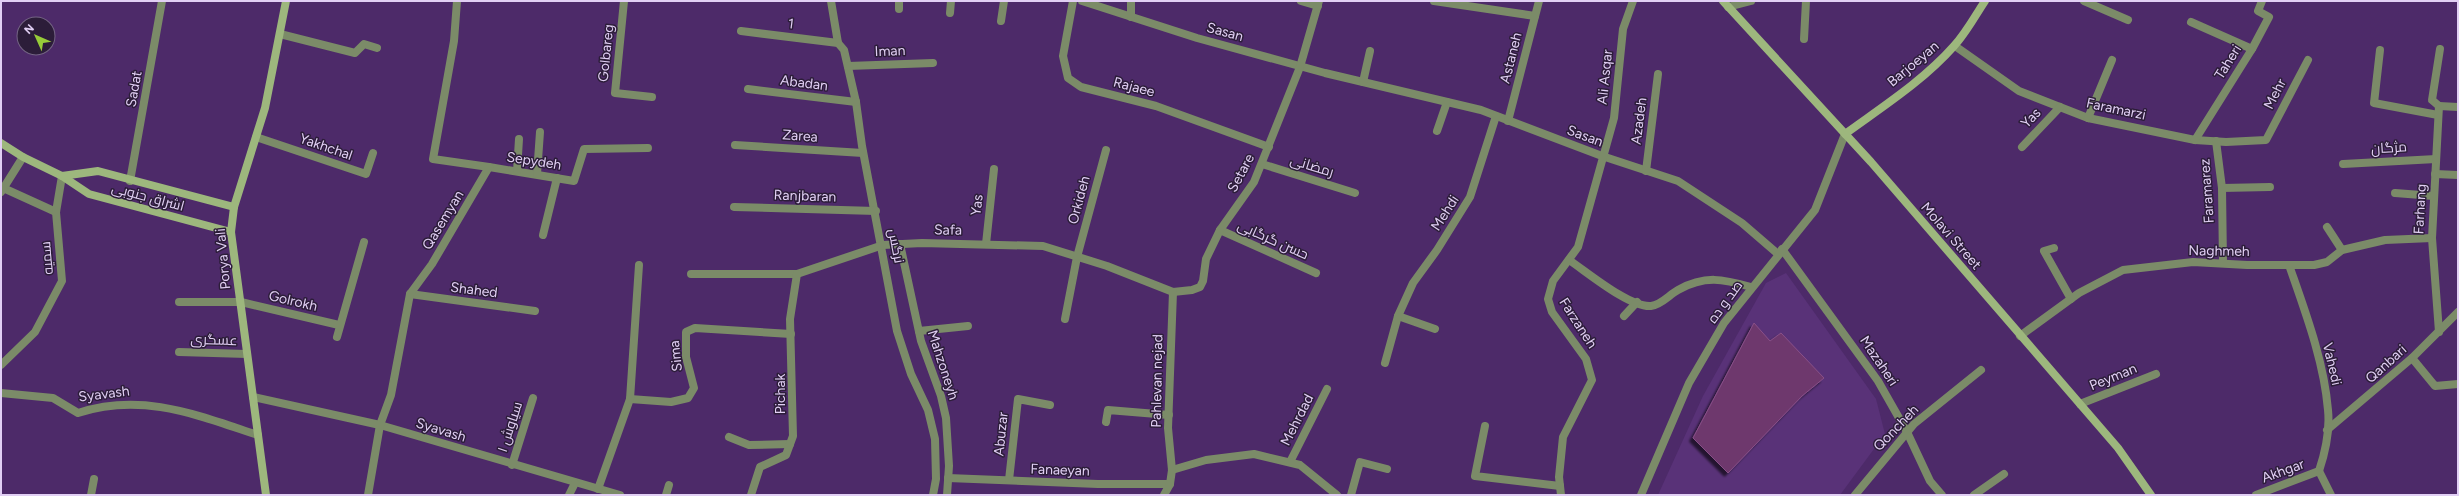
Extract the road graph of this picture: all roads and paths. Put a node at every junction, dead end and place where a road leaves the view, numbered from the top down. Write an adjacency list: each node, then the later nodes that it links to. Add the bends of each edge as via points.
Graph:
1 (162, 1): 87 (street, Sadat)
2 (286, 1): 30 (main road, Porya Vali)
3 (457, 1): 78 (street, via 454,40 433,159)
4 (624, 1): 47 (street, Golbareg, via 614,94)
5 (831, 1): 32 (street, نرگس)
6 (951, 1): 23 (street)
7 (1004, 1): 26 (street)
8 (1073, 1): 67 (street, Rajaee, via 1063,56 1068,78 1081,87 1156,106)
9 (1082, 1): 25 (street, Sasan)
10 (1131, 1): 25 (street)
11 (1301, 1): 20 (street)
12 (1434, 1): 21 (street)
13 (1539, 1): 24 (street, Astaneh)
14 (1633, 1): 73 (street, Ali Asqar, via 1623,29 1614,118)
15 (1751, 1): 22 (street)
16 (1806, 1): 31 (street)
17 (1985, 1): 33 (main road, Barjoeyan)
18 (2084, 1): 27 (street)
19 (2262, 1): 35 (street, Taheri, via 2258,12 2269,17)
20 (1319, 3): 43 (street, Setare)
21 (1457, 3): 24 (street)
22 (1726, 4): 59 (main road, Molavi Street)
23 (950, 13)
24 (1535, 16): 56 (street, Astaneh)
25 (1131, 17): 43 (street, Sasan)
26 (1001, 20)
27 (2128, 20)
28 (2191, 22): 35 (street)
29 (741, 31): 32 (street, 1)
30 (280, 34): 34 (street, via 355,53 364,44); 60 (main road, Porya Vali, via 265,108)
31 (1804, 39)
32 (838, 43): 42 (street, نرگس, via 844,50)
33 (1955, 46): 50 (street, Faramarzi, via 2019,91); 59 (main road, Barjoeyan, via 1914,83)
34 (377, 48)
35 (2252, 49): 62 (street, Taheri)
36 (2440, 49): 51 (street, via 2432,100)
37 (2380, 50): 53 (street, via 2374,103)
38 (1370, 51): 45 (street)
39 (2112, 60): 55 (street)
40 (2308, 60): 63 (street, Mehr)
41 (933, 63): 42 (street, Iman)
42 (848, 66): 48 (street, نرگس)
43 (1300, 66): 45 (street, Sasan); 67 (street, Setare)
44 (1658, 74): 81 (street, Azadeh)
45 (1363, 82): 49 (street, Sasan)
46 (748, 89): 48 (street, Abadan)
47 (652, 97)
48 (856, 102): 71 (street, نرگس)
49 (1446, 102): 54 (street, Sasan); 57 (street)
50 (2060, 106): 55 (street, Faramarzi); 68 (street, Yas)
51 (2439, 106): 52 (street); 53 (street, Farhang)
52 (2458, 107)
53 (2438, 115): 75 (street, Farhang)
54 (1496, 116): 56 (street, Sasan); 128 (street, Mehdi, via 1470,197 1413,283)
55 (2088, 118): 62 (street, Faramarzi)
56 (1508, 121): 73 (street, Sasan)
57 (1437, 131)
58 (540, 132): 82 (street)
59 (1845, 134): 109 (street, صد و ده, via 1815,210); 137 (main road, Molavi Street)
60 (256, 137): 72 (street, Yakhchal, via 366,174); 94 (main road, Porya Vali)
61 (519, 139): 80 (street)
62 (2196, 140): 64 (street, Faramarzi)
63 (2266, 140): 64 (street, Faramarzi)
64 (2216, 141): 89 (street, Faramarez)
65 (1, 143): 74 (main road, اشراق جنوبی)
66 (735, 145): 71 (street, Zarea)
67 (1269, 147): 76 (street, Setare)
68 (2022, 147)
69 (648, 148): 86 (street, Sepydeh, via 584,149 574,181)
70 (1106, 150): 110 (street, Orkideh)
71 (863, 152): 96 (street, نرگس)
72 (373, 153)
73 (1602, 156): 81 (street, Sasan); 111 (street, Farzaneh, via 1578,247)
74 (23, 157): 85 (main road, اشراق جنوبی); 90 (street)
75 (2436, 159): 77 (street, مژگان); 83 (street, Farhang)
76 (1262, 164): 91 (street, رمضانی); 99 (street, Setare, via 1254,182)
77 (2343, 164)
78 (489, 167): 80 (street, Sepydeh); 121 (street, Qasemyan, via 440,251)
79 (994, 168): 105 (street, Yas)
80 (517, 171): 82 (street, Sepydeh)
81 (1646, 171): 109 (street, Sasan, via 1678,181)
82 (537, 174): 86 (street, Sepydeh)
83 (2435, 174): 84 (street); 93 (street, Farhang)
84 (2458, 175)
85 (62, 176): 87 (main road, اشراق جنوبی, via 98,171); 97 (street, سمیه); 100 (main road, اشراق جنوبی, via 89,194)
86 (558, 178): 101 (street)
87 (130, 181): 94 (main road, اشراق جنوبی)
88 (2270, 187): 89 (street)
89 (2222, 188): 112 (street, Faramarez)
90 (2, 189): 97 (street)
91 (1355, 193)
92 (2395, 193): 93 (street)
93 (2434, 196): 102 (street, Farhang)
94 (234, 206): 100 (main road, Porya Vali)
95 (734, 207): 96 (street, Ranjbaran)
96 (876, 211): 106 (street, نرگس)
97 (56, 212): 143 (street, سمیه, via 62,281 35,332)
98 (2327, 227): 108 (street)
99 (1220, 230): 115 (street, حسن گرگابی); 118 (street, Setare, via 1206,259)
100 (231, 232): 124 (main road, Porya Vali)
101 (543, 235)
102 (2432, 238): 108 (street, Naghmeh, via 2385,240); 135 (street, Farhang)
103 (364, 242): 131 (street)
104 (900, 244): 105 (street, Safa); 106 (street, Safa); 134 (street, Mahzoneyh)
105 (986, 244): 110 (street, Safa, via 1043,246)
106 (883, 245): 117 (street, Safa); 184 (street, نرگس, via 897,331 911,374 928,410 935,439 936,479)
107 (2054, 248): 122 (street, via 2044,252)
108 (2342, 250): 114 (street, Naghmeh, via 2327,262)
109 (1780, 251): 119 (street, صد و ده); 159 (street, Mazaheri, via 1878,380)
110 (1077, 257): 120 (street, Safa); 130 (street, Orkideh)
111 (1569, 260): 125 (street, via 1629,301); 175 (street, Farzaneh, via 1553,281 1548,299 1552,312 1586,359 1592,380 1563,437)
112 (2223, 264): 114 (street, Naghmeh); 122 (street, Naghmeh, via 2193,262 2123,270)
113 (639, 265): 151 (street)
114 (2289, 265): 158 (street, Vahedi, via 2307,318 2322,376 2328,411)
115 (1316, 273)
116 (691, 274): 117 (street, Safa)
117 (797, 274): 136 (street, Pichak, via 790,319)
118 (1200, 287): 120 (street, Safa)
119 (1752, 287): 125 (street, via 1724,279 1703,280 1651,306); 190 (street, صد و ده, via 1724,323 1689,383)
120 (1174, 292): 154 (street, Pahlevan nejad)
121 (410, 294): 126 (street, Shahed); 156 (street, Qasemyan, via 391,395)
122 (2071, 299): 137 (street, Naghmeh)
123 (179, 302): 124 (street, Golrokh)
124 (241, 302): 131 (street, Golrokh); 140 (main road, Porya Vali)
125 (1636, 302): 129 (street)
126 (535, 311)
127 (2458, 312): 135 (street, Qanbari)
128 (1398, 316): 133 (street); 142 (street, Mehdi)
129 (1624, 316)
130 (1065, 319)
131 (339, 325): 138 (street)
132 (968, 326): 134 (street)
133 (1435, 329)
134 (919, 331): 169 (street, Mahzoneyh, via 946,418)
135 (2438, 332): 141 (street, Qanbari)
136 (791, 334): 151 (street, Sima, via 695,328 686,332 686,357 694,388 688,398 671,402); 162 (street, Pichak, via 793,436)
137 (2020, 336): 152 (main road, Molavi Street)
138 (337, 337)
139 (179, 352): 140 (street, عسگری)
140 (247, 354): 149 (main road, Porya Vali)
141 (2412, 358): 146 (street, via 2435,386); 158 (street, Qanbari)
142 (1385, 364)
143 (1, 365)
144 (1981, 370): 159 (street, Qoncheh)
145 (2156, 374): 152 (street, Peyman)
146 (2458, 384)
147 (1327, 388): 163 (street, Mehrdad)
148 (1, 393): 160 (street, Syavash, via 53,398 78,413 97,407 133,403 181,410)
149 (253, 397): 156 (street, Syavash); 160 (main road, Porya Vali)
150 (534, 398): 164 (street, سیاوش ۱)
151 (630, 399): 176 (street)
152 (2080, 404): 194 (main road, Molavi Street, via 2118,448)
153 (1050, 405): 171 (street, Abuzar, via 1018,399)
154 (1169, 415): 155 (street, via 1108,410); 166 (street, Pahlevan nejad)
155 (1106, 422)
156 (380, 425): 164 (street, Syavash); 179 (street, Qasemyan)
157 (1485, 426): 175 (street, via 1475,476)
158 (2327, 430): 167 (street, Vahedi)
159 (1907, 432): 191 (street, Qoncheh); 192 (street, Mazaheri, via 1930,481)
160 (258, 435): 178 (main road, Porya Vali)
161 (729, 437): 162 (street, via 749,445)
162 (790, 444): 183 (street, via 786,455 760,467)
163 (1290, 462): 166 (street, via 1254,454 1206,460); 187 (street, via 1300,465)
164 (512, 464): 172 (street, Syavash)
165 (1387, 469): 188 (street, via 1360,462)
166 (1172, 470): 173 (street, Pahlevan nejad)
167 (2319, 471): 195 (street, Akhgar); 196 (street)
168 (2004, 474): 193 (street)
169 (948, 478): 171 (street, Fanaeyan); 185 (street, Mahzoneyh)
170 (94, 479): 177 (street)
171 (1009, 480): 173 (street, Fanaeyan)
172 (575, 483): 176 (street, Syavash); 180 (street)
173 (1170, 484): 186 (street)
174 (668, 485): 182 (street)
175 (1560, 486): 189 (street, Farzaneh)
176 (598, 489): 181 (street, Syavash)
177 (91, 495)
178 (266, 495)
179 (368, 495)
180 (569, 495)
181 (620, 495)
182 (666, 495)
183 (751, 495)
184 (933, 495)
185 (947, 495)
186 (1164, 495)
187 (1336, 495)
188 (1351, 495)
189 (1561, 495)
190 (1641, 495)
191 (1856, 495)
192 (1942, 495)
193 (1974, 495)
194 (2151, 495)
195 (2256, 495)
196 (2331, 495)

